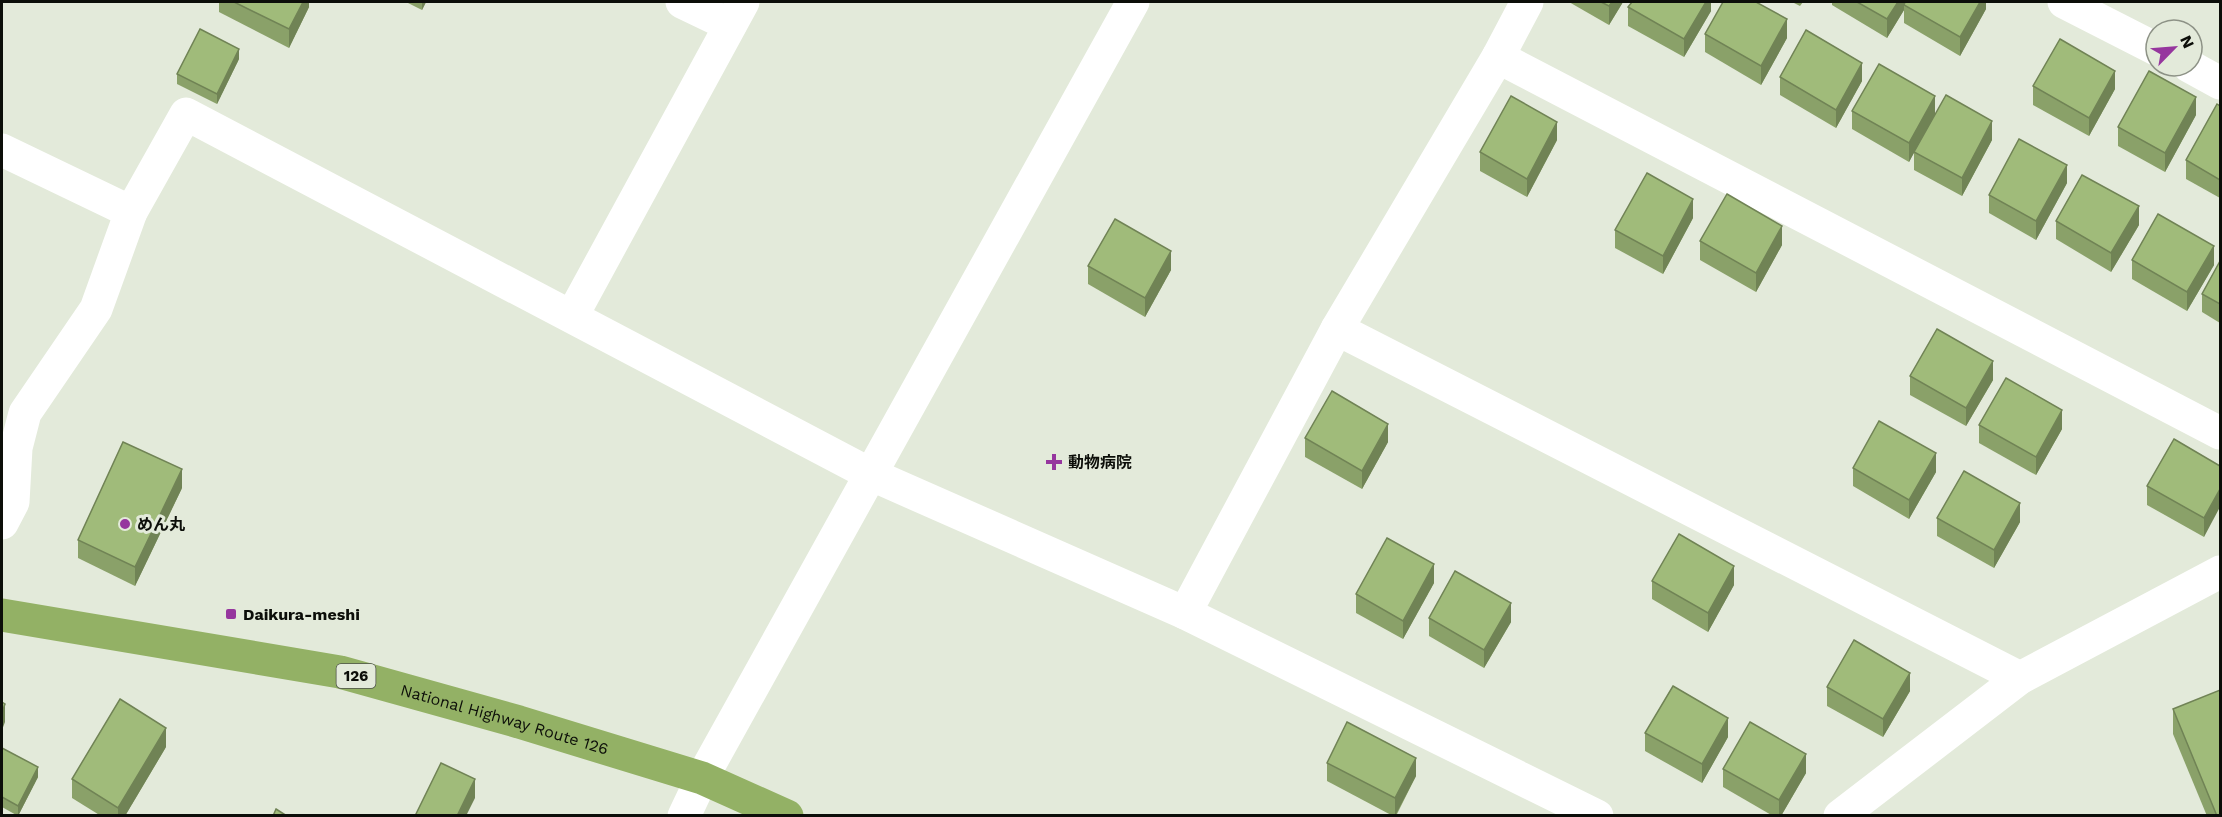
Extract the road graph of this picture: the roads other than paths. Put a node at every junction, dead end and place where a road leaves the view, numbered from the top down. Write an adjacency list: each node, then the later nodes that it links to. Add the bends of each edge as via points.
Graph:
1 (682, 2): 5 (street)
2 (1133, 2): 16 (street)
3 (1527, 2): 7 (street)
4 (2064, 2): 6 (street)
5 (736, 13): 12 (street)
6 (2144, 43)
7 (1498, 57): 13 (street); 14 (street)
8 (2204, 74): 9 (street)
9 (2220, 82)
10 (2, 150): 11 (street)
11 (131, 212): 12 (street, via 186,114); 15 (street, via 96,309 25,413)
12 (572, 316): 16 (street)
13 (1337, 330): 19 (street); 21 (street)
14 (2220, 433)
15 (9, 445): 17 (street, via 13,502)
16 (870, 474): 19 (street); 22 (street)
17 (2, 523)
18 (2220, 572): 21 (street)
19 (1185, 613): 25 (street)
20 (2, 615): 22 (highway, National Highway Route 126 / 126, via 340,672)
21 (2019, 678): 26 (street)
22 (702, 778): 23 (street); 24 (highway, National Highway Route 126 / 126)
23 (684, 816)
24 (787, 816)
25 (1597, 816)
26 (1840, 816)

